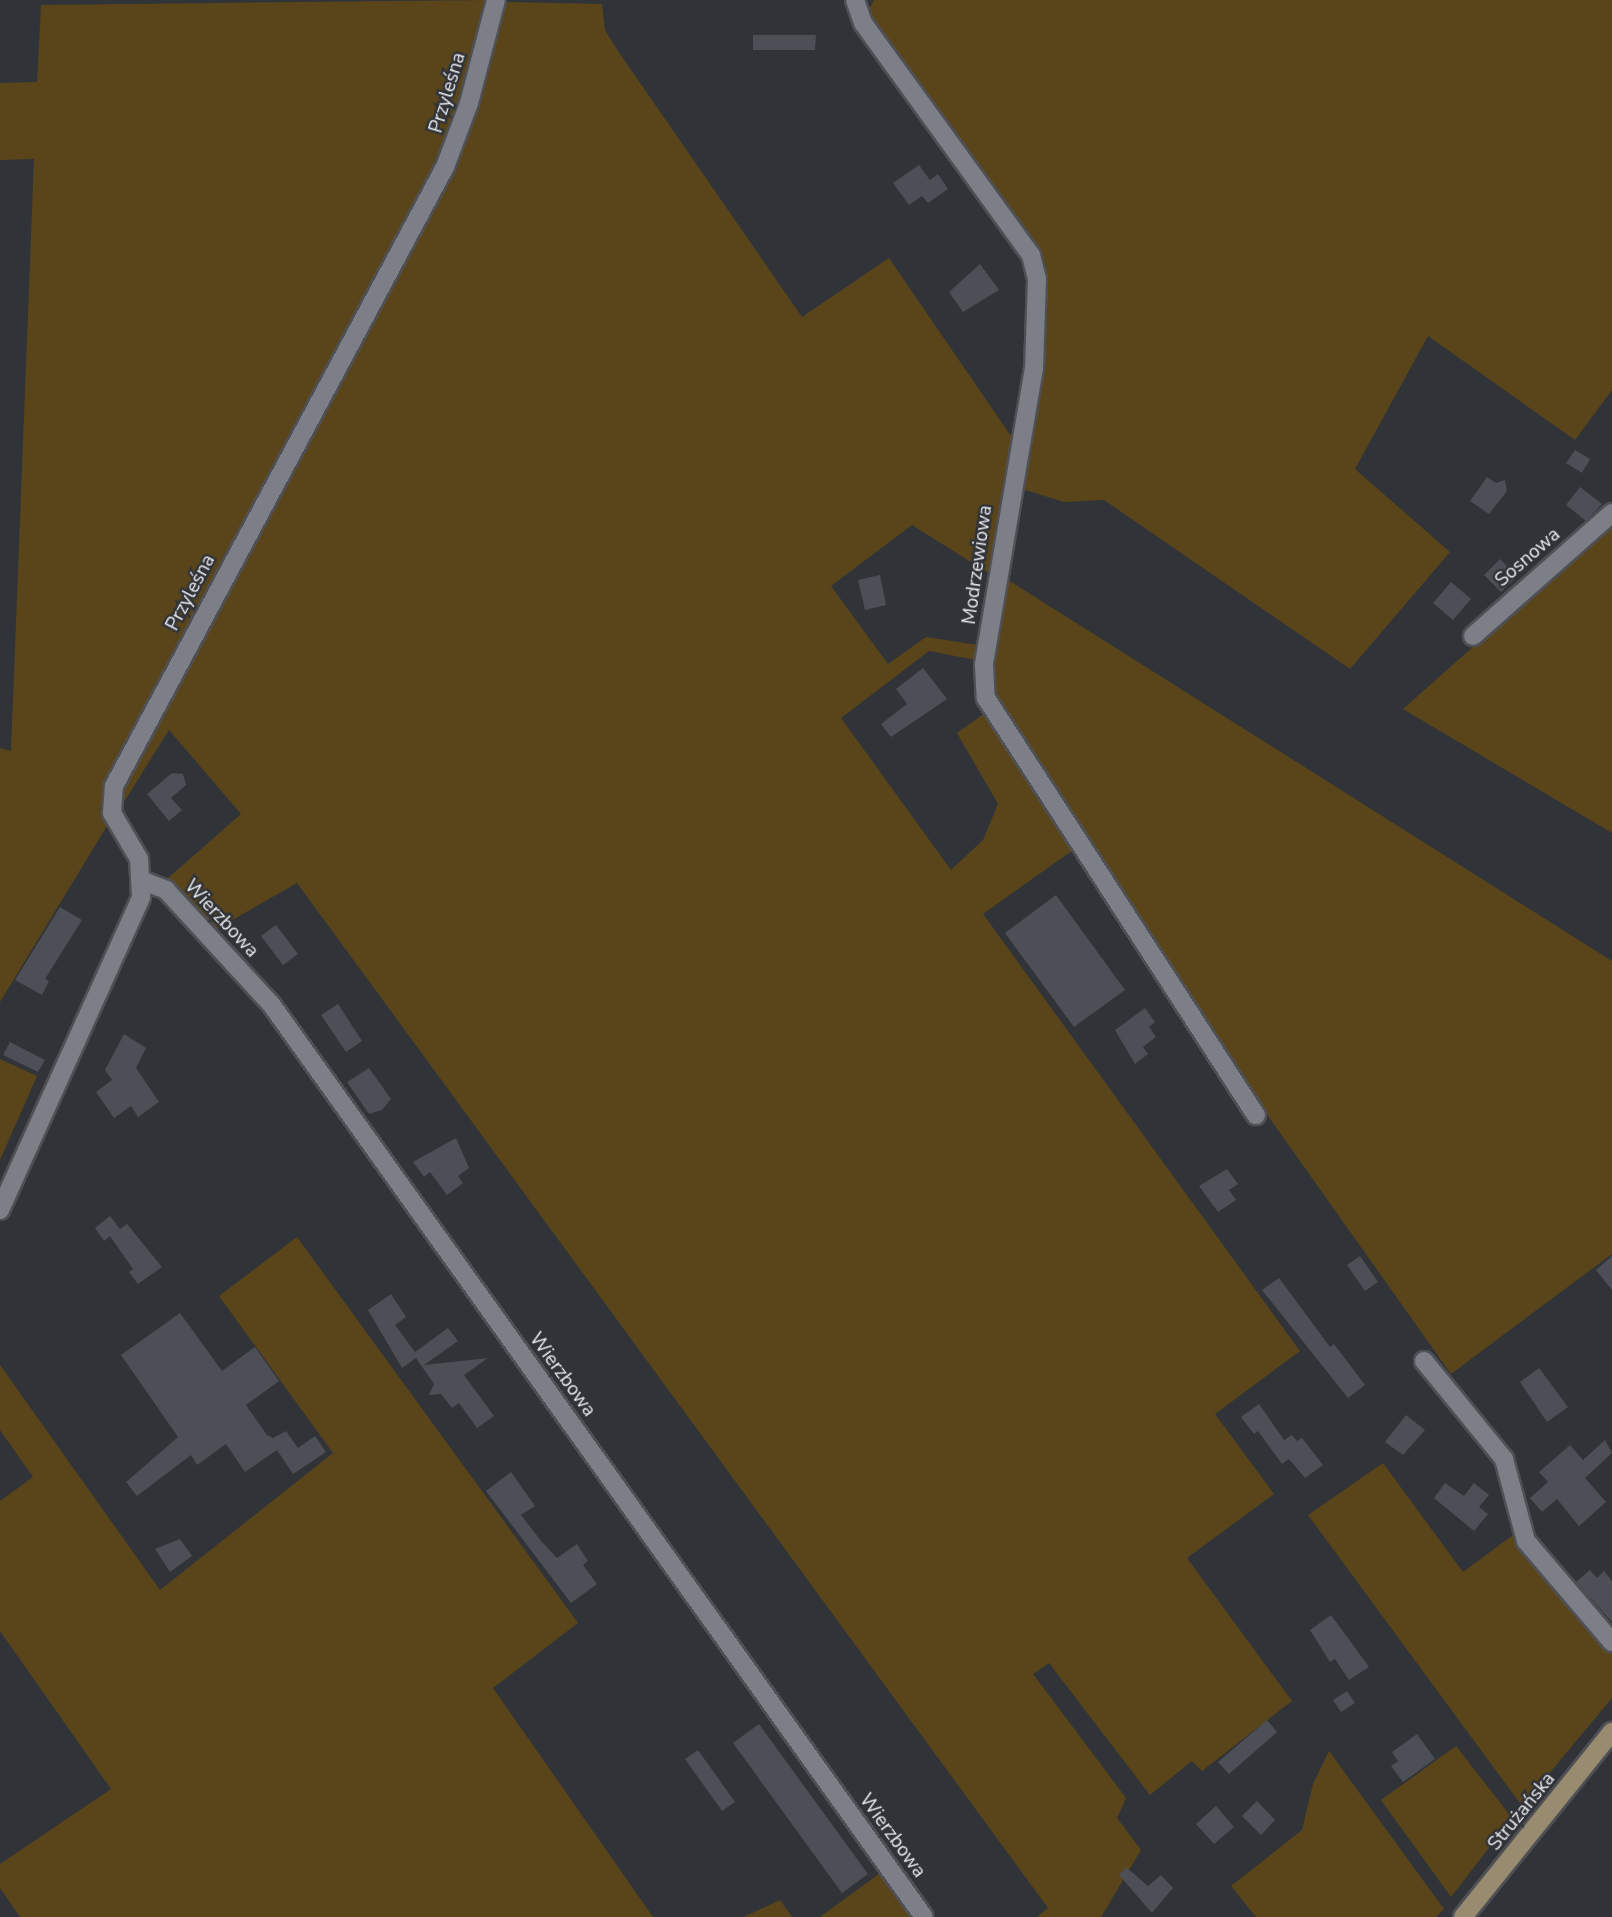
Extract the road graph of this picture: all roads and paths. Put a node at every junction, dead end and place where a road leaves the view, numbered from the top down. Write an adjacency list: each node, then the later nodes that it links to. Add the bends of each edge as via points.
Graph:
1 (496, 0): 5 (street, Przyleśna, via 469,103 445,167 114,786 112,813 139,859)
2 (855, 0): 6 (street, Modrzewiowa, via 863,23 1031,255 1037,279 1034,368 984,665 986,698)
3 (1612, 513): 4 (street, Sosnowa)
4 (1473, 636)
5 (143, 881): 7 (street, via 141,897); 11 (street, Wierzbowa, via 166,890 271,1004)
6 (1256, 1115)
7 (0, 1210)
8 (1424, 1361): 9 (street, via 1504,1459 1527,1541)
9 (1612, 1642)
10 (1612, 1732): 12 (main road, Strużańska)
11 (923, 1917)
12 (1463, 1917)

